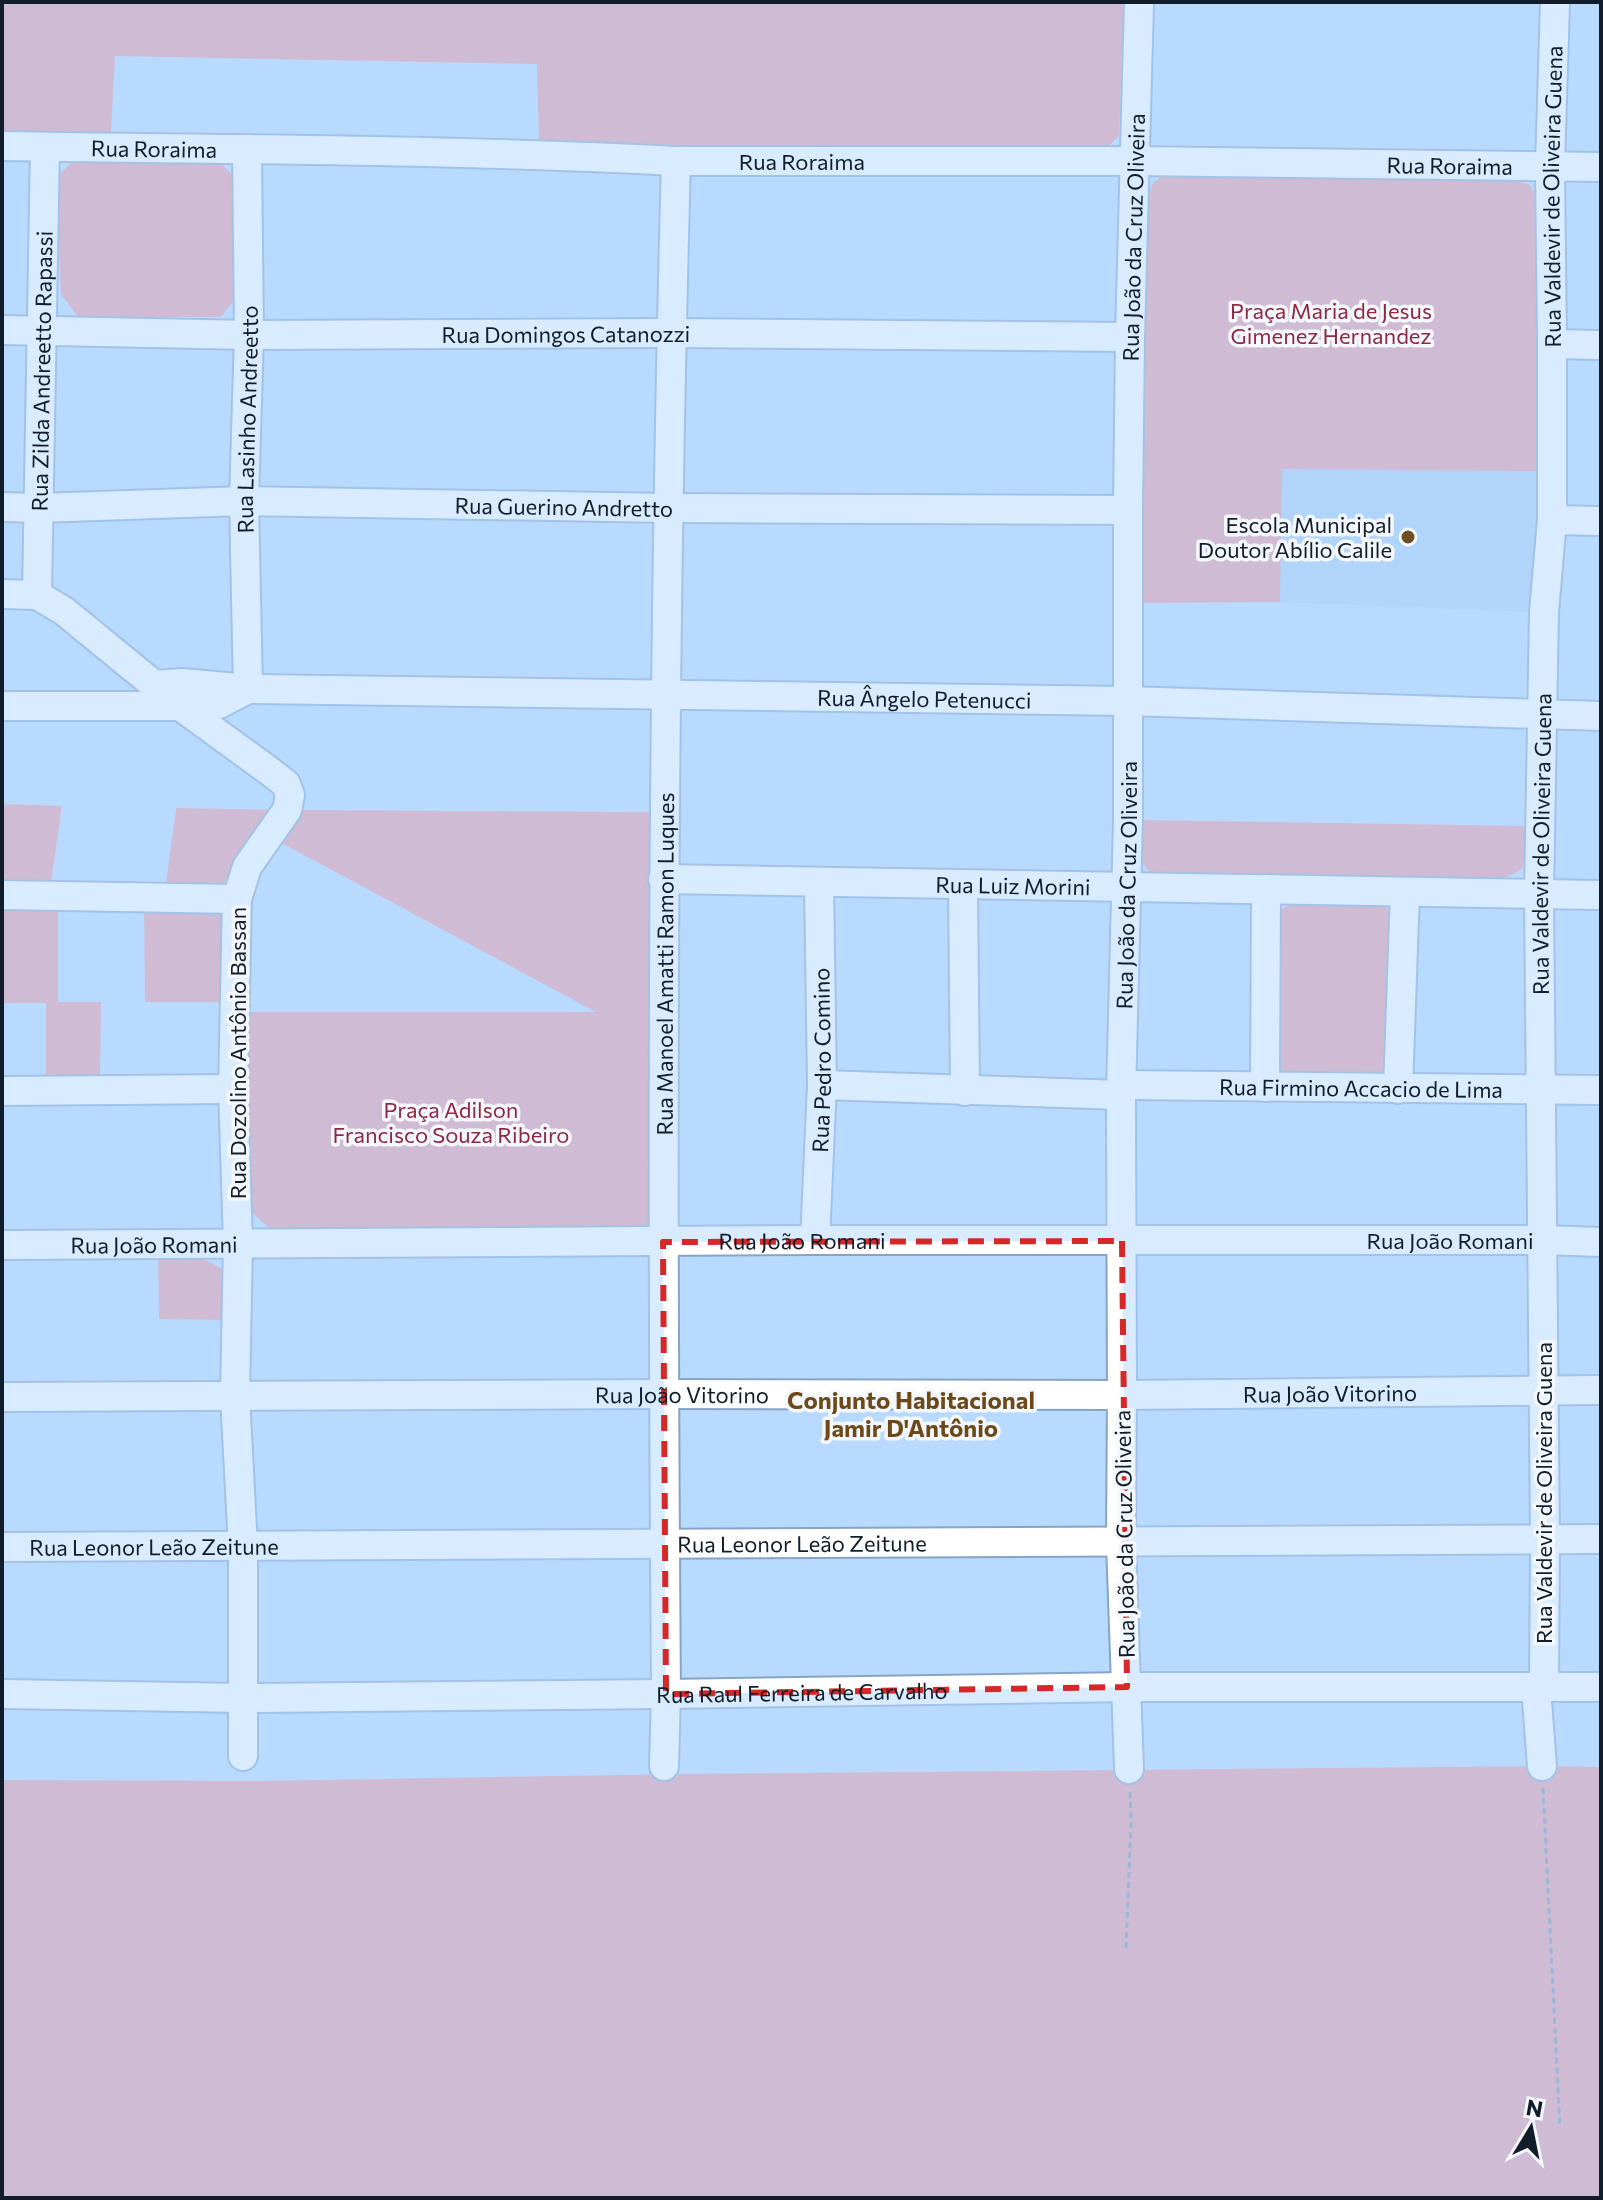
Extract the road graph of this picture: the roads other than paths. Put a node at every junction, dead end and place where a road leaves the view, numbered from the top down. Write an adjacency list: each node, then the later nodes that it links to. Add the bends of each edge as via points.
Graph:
1 (1139, 2): 7 (street, Rua João da Cruz Oliveira)
2 (1555, 2): 8 (street, Rua Valdevir de Oliveira Guena)
3 (2, 146): 4 (street, Rua Roraima)
4 (45, 147): 5 (street, Rua Roraima); 11 (street, Rua Zilda Andreetto Rapassi)
5 (247, 149): 6 (street, Rua Roraima); 13 (street, Rua Lasinho Andreetto)
6 (676, 161): 7 (street, Rua Roraima); 12 (street, Rua Manoel Amatti Ramon Luques)
7 (1134, 161): 8 (street, Rua Roraima); 14 (street, Rua João da Cruz Oliveira)
8 (1550, 166): 9 (street, Rua Roraima); 15 (street, Rua Valdevir de Oliveira Guena)
9 (1601, 167)
10 (2, 330): 11 (street, Rua Domingos Catanozzi)
11 (43, 330): 13 (street, Rua Domingos Catanozzi); 19 (street, Rua Zilda Andreetto Rapassi)
12 (671, 333): 13 (street, Rua Domingos Catanozzi); 14 (street, Rua Domingos Catanozzi); 20 (street, Rua Manoel Amatti Ramon Luques)
13 (249, 335): 17 (street, Rua Lasinho Andreetto)
14 (1130, 337): 21 (street, Rua João da Cruz Oliveira)
15 (1552, 344): 16 (street); 22 (street, Rua Valdevir de Oliveira Guena)
16 (1601, 345)
17 (244, 501): 19 (street, Rua Guerino Andretto); 20 (street, Rua Guerino Andretto); 27 (street, Rua Lasinho Andreetto)
18 (2, 507): 19 (street, Rua Guerino Andretto)
19 (39, 508): 25 (street, Rua Zilda Andreetto Rapassi)
20 (669, 508): 21 (street, Rua Guerino Andretto); 28 (street, Rua Manoel Amatti Ramon Luques)
21 (1128, 510): 29 (street, Rua João da Cruz Oliveira)
22 (1552, 520): 23 (street); 32 (street, Rua Valdevir de Oliveira Guena)
23 (1601, 521)
24 (2, 594): 25 (street)
25 (37, 595): 26 (street, Rua Dozolino Antônio Bassan)
26 (154, 685): 27 (street, Rua Ângelo Petenucci); 31 (street, Rua Dozolino Antônio Bassan)
27 (248, 689): 28 (street, Rua Ângelo Petenucci); 31 (street, Rua Ângelo Petenucci, via 219,704)
28 (667, 694): 29 (street, Rua Ângelo Petenucci); 34 (street, Rua Manoel Amatti Ramon Luques)
29 (1127, 701): 32 (street, Rua Ângelo Petenucci); 37 (street, Rua João da Cruz Oliveira)
30 (2, 706): 31 (street, Rua Ângelo Petenucci)
31 (180, 706): 43 (street, Rua Dozolino Antônio Bassan, via 286,784 290,795 287,810 247,867)
32 (1542, 715): 33 (street, Rua Ângelo Petenucci); 40 (street, Rua Valdevir de Oliveira Guena)
33 (1601, 716)
34 (663, 879): 35 (street, Rua Luiz Morini); 56 (street, Rua Manoel Amatti Ramon Luques)
35 (819, 882): 36 (street, Rua Luiz Morini); 44 (street, Rua Pedro Comino)
36 (963, 884): 37 (street, Rua Luiz Morini); 51 (street)
37 (1127, 887): 38 (street, Rua Luiz Morini); 48 (street, Rua João da Cruz Oliveira)
38 (1266, 889): 39 (street, Rua Luiz Morini); 45 (street)
39 (1405, 892): 40 (street, Rua Luiz Morini); 47 (street)
40 (1539, 894): 42 (street, Rua Luiz Morini); 52 (street, Rua Valdevir de Oliveira Guena)
41 (2, 895): 43 (street)
42 (1601, 895)
43 (237, 899): 46 (street, Rua Dozolino Antônio Bassan)
44 (822, 1085): 51 (street, Rua Firmino Accacio de Lima); 53 (street, Rua Pedro Comino)
45 (1265, 1087): 47 (street, Rua Firmino Accacio de Lima); 48 (street, Rua Firmino Accacio de Lima)
46 (233, 1089): 50 (street); 58 (street, Rua Dozolino Antônio Bassan)
47 (1398, 1089): 52 (street, Rua Firmino Accacio de Lima)
48 (1121, 1090): 51 (street, Rua Firmino Accacio de Lima); 55 (street, Rua João da Cruz Oliveira)
49 (1601, 1090): 52 (street, Rua Firmino Accacio de Lima)
50 (2, 1091)
51 (965, 1091)
52 (1541, 1091): 54 (street, Rua Valdevir de Oliveira Guena)
53 (815, 1240): 55 (street, Rua João Romani); 56 (street, Rua João Romani)
54 (1543, 1240): 55 (street, Rua João Romani); 57 (street, Rua João Romani); 61 (street, Rua Valdevir de Oliveira Guena)
55 (1122, 1241): 63 (street, Rua João da Cruz Oliveira)
56 (663, 1242): 58 (street, Rua João Romani); 62 (street, Rua Manoel Amatti Ramon Luques)
57 (1601, 1242)
58 (238, 1244): 59 (street, Rua João Romani); 64 (street, Rua Dozolino Antônio Bassan)
59 (2, 1245)
60 (1601, 1390): 61 (street, Rua João Vitorino)
61 (1543, 1391): 63 (street, Rua João Vitorino); 67 (street, Rua Valdevir de Oliveira Guena)
62 (665, 1394): 63 (street, Rua João Vitorino); 64 (street, Rua João Vitorino); 68 (street, Rua Manoel Amatti Ramon Luques)
63 (1122, 1395): 69 (street, Rua João da Cruz Oliveira)
64 (235, 1396): 65 (street, Rua João Vitorino); 71 (street, Rua Dozolino Antônio Bassan)
65 (2, 1397)
66 (1601, 1539): 67 (street, Rua Leonor Leão Zeitune)
67 (1545, 1540): 69 (street, Rua Leonor Leão Zeitune); 74 (street, Rua Valdevir de Oliveira Guena)
68 (665, 1543): 69 (street, Rua Leonor Leão Zeitune); 71 (street, Rua Leonor Leão Zeitune); 76 (street, Rua Manoel Amatti Ramon Luques)
69 (1121, 1543): 72 (street, Rua João da Cruz Oliveira)
70 (2, 1547): 71 (street, Rua Leonor Leão Zeitune)
71 (243, 1547): 77 (street, Rua Dozolino Antônio Bassan)
72 (1127, 1687): 74 (street, Rua Raul Ferreira de Carvalho); 76 (street, Rua Raul Ferreira de Carvalho); 81 (street, Rua João da Cruz Oliveira)
73 (1601, 1687): 74 (street, Rua Raul Ferreira de Carvalho)
74 (1540, 1688): 80 (street, Rua Valdevir de Oliveira Guena)
75 (2, 1694): 77 (street, Rua Raul Ferreira de Carvalho)
76 (666, 1694): 77 (street, Rua Raul Ferreira de Carvalho); 79 (street, Rua Manoel Amatti Ramon Luques)
77 (243, 1698): 78 (street, Rua Dozolino Antônio Bassan)
78 (243, 1756)
79 (664, 1766)
80 (1542, 1766)
81 (1129, 1769)

